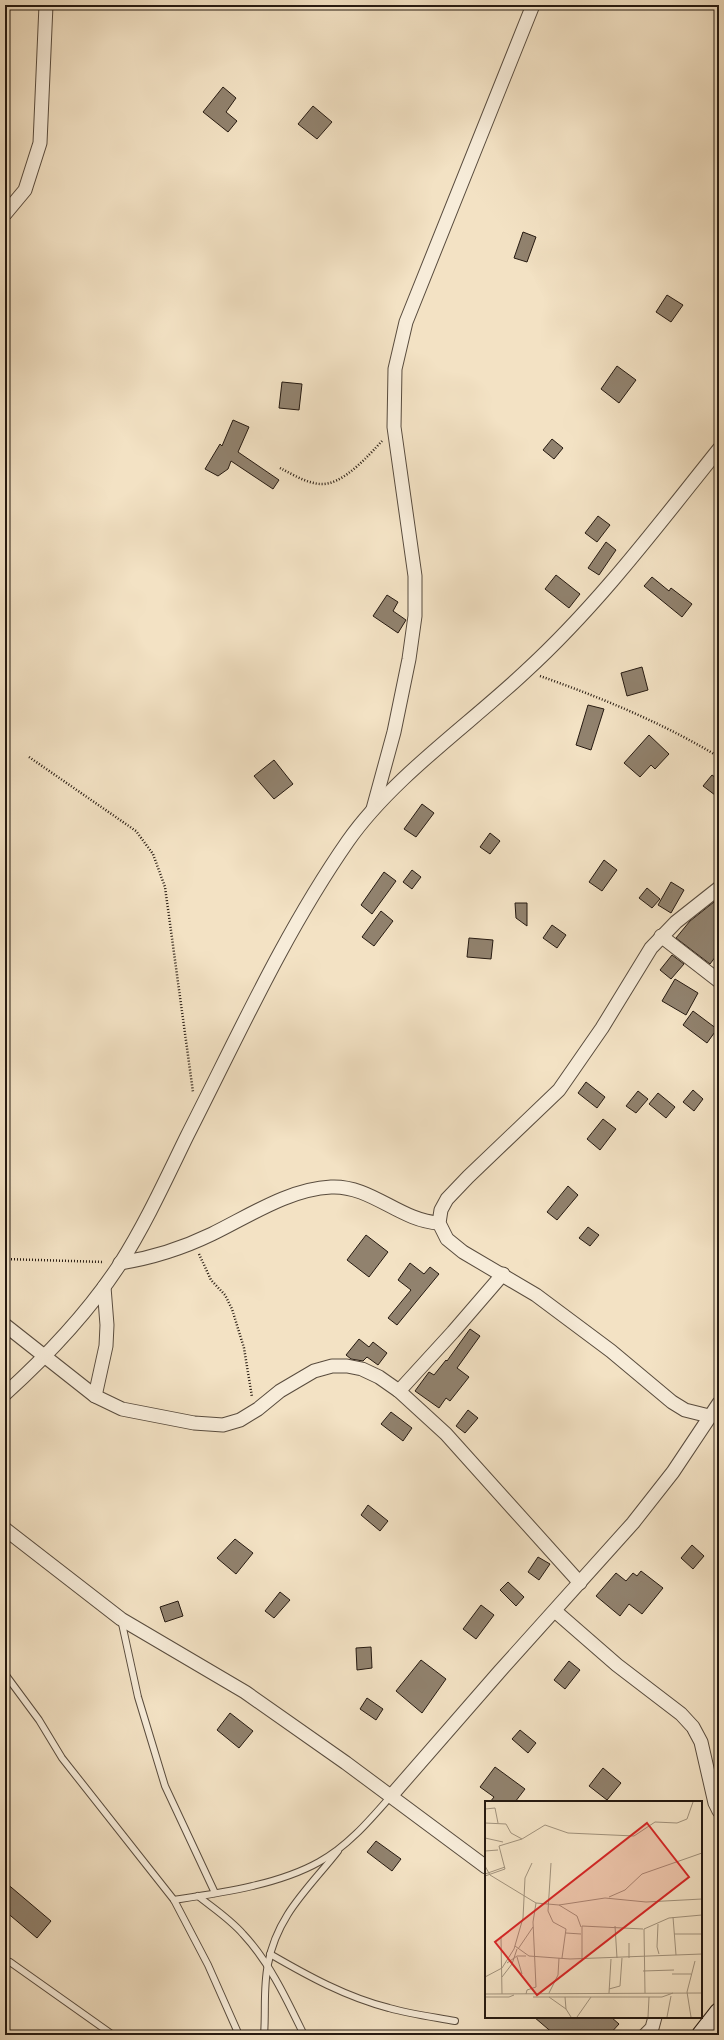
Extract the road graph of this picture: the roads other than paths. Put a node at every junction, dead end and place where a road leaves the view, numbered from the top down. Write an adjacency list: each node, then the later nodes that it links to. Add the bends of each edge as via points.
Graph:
1 (46, 5): 3 (street, via 40,142 25,190)
2 (533, 5): 5 (street, via 406,322 395,369 394,427 415,576 415,616 394,732)
3 (5, 214)
4 (719, 448): 5 (street, via 663,521 570,629)
5 (373, 811): 10 (street, via 330,868 281,950 142,1226)
6 (719, 888): 7 (street)
7 (661, 936): 8 (street); 9 (street, via 641,962 602,1028 564,1084 447,1199 441,1210)
8 (719, 981)
9 (439, 1223): 10 (street, via 420,1219 367,1194 347,1188 331,1187 308,1191 271,1204 195,1242); 11 (street, via 447,1239 463,1252)
10 (120, 1263): 12 (street)
11 (503, 1274): 15 (street); 19 (street, via 536,1295 605,1347 672,1402 685,1410)
12 (104, 1287): 14 (street); 17 (street, via 106,1346)
13 (5, 1325): 14 (street)
14 (44, 1357): 16 (street); 17 (street)
15 (399, 1391): 17 (street, via 380,1377 362,1369 332,1366 314,1371 280,1391 252,1413 223,1425 194,1423 122,1409); 21 (street, via 446,1434)
16 (5, 1394)
17 (96, 1396)
18 (719, 1403): 19 (street)
19 (708, 1416): 21 (street, via 673,1472)
20 (5, 1529): 23 (street)
21 (580, 1583): 22 (street)
22 (555, 1611): 25 (street); 26 (street, via 634,1679 681,1714 693,1728 701,1742)
23 (121, 1619): 25 (street, via 245,1692); 29 (lane, via 138,1697 166,1786)
24 (5, 1674): 31 (lane, via 62,1758)
25 (391, 1796): 27 (lane); 28 (street)
26 (719, 1811)
27 (343, 1845): 29 (lane, via 319,1862 286,1876); 32 (lane, via 287,1913)
28 (485, 1866)
29 (215, 1893): 30 (lane)
30 (198, 1896): 31 (lane); 34 (lane, via 242,1933)
31 (174, 1900): 39 (lane, via 208,1964)
32 (270, 1954): 34 (lane); 37 (lane, via 333,1988 358,1998 389,2008)
33 (10, 1962): 38 (lane)
34 (267, 1966): 40 (lane); 41 (lane)
35 (719, 2012): 43 (street)
36 (655, 2018): 42 (street, via 652,2028)
37 (455, 2021)
38 (113, 2035)
39 (239, 2035)
40 (264, 2035)
41 (304, 2035)
42 (645, 2035)
43 (701, 2035)

